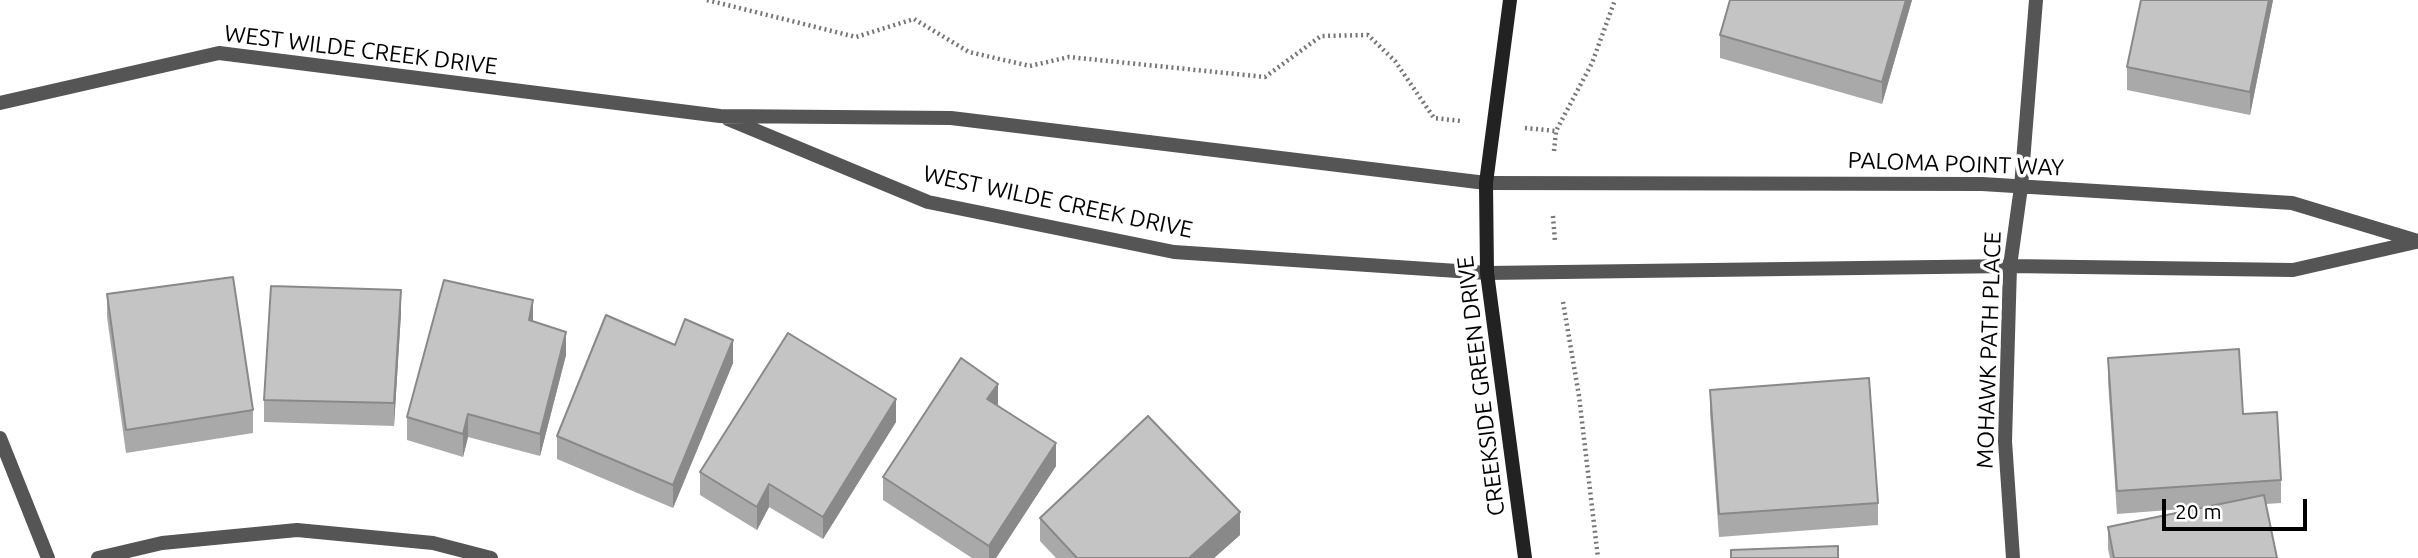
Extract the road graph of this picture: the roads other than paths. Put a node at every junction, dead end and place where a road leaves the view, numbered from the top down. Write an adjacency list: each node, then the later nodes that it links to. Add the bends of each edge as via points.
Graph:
1 (1510, 0): 5 (main road, CREEKSIDE GREEN DRIVE)
2 (2036, 0): 6 (street, MOHAWK PATH PLACE)
3 (0, 103): 4 (street, WEST WILDE CREEK DRIVE, via 219,53)
4 (720, 116): 5 (street, WEST WILDE CREEK DRIVE, via 951,118); 9 (street, WEST WILDE CREEK DRIVE, via 928,202 1174,252)
5 (1486, 183): 6 (street, PALOMA POINT WAY); 9 (main road, CREEKSIDE GREEN DRIVE)
6 (2021, 187): 7 (street, PALOMA POINT WAY, via 2292,203); 8 (street, MOHAWK PATH PLACE)
7 (2418, 242): 8 (street, PALOMA POINT WAY, via 2294,270)
8 (2010, 266): 9 (street, PALOMA POINT WAY); 15 (street, MOHAWK PATH PLACE, via 2005,441)
9 (1487, 274): 14 (main road, CREEKSIDE GREEN DRIVE)
10 (0, 438): 11 (street)
11 (48, 558)
12 (98, 558): 13 (street, via 162,543 297,530 433,543)
13 (491, 558)
14 (1525, 558)
15 (2013, 558)

